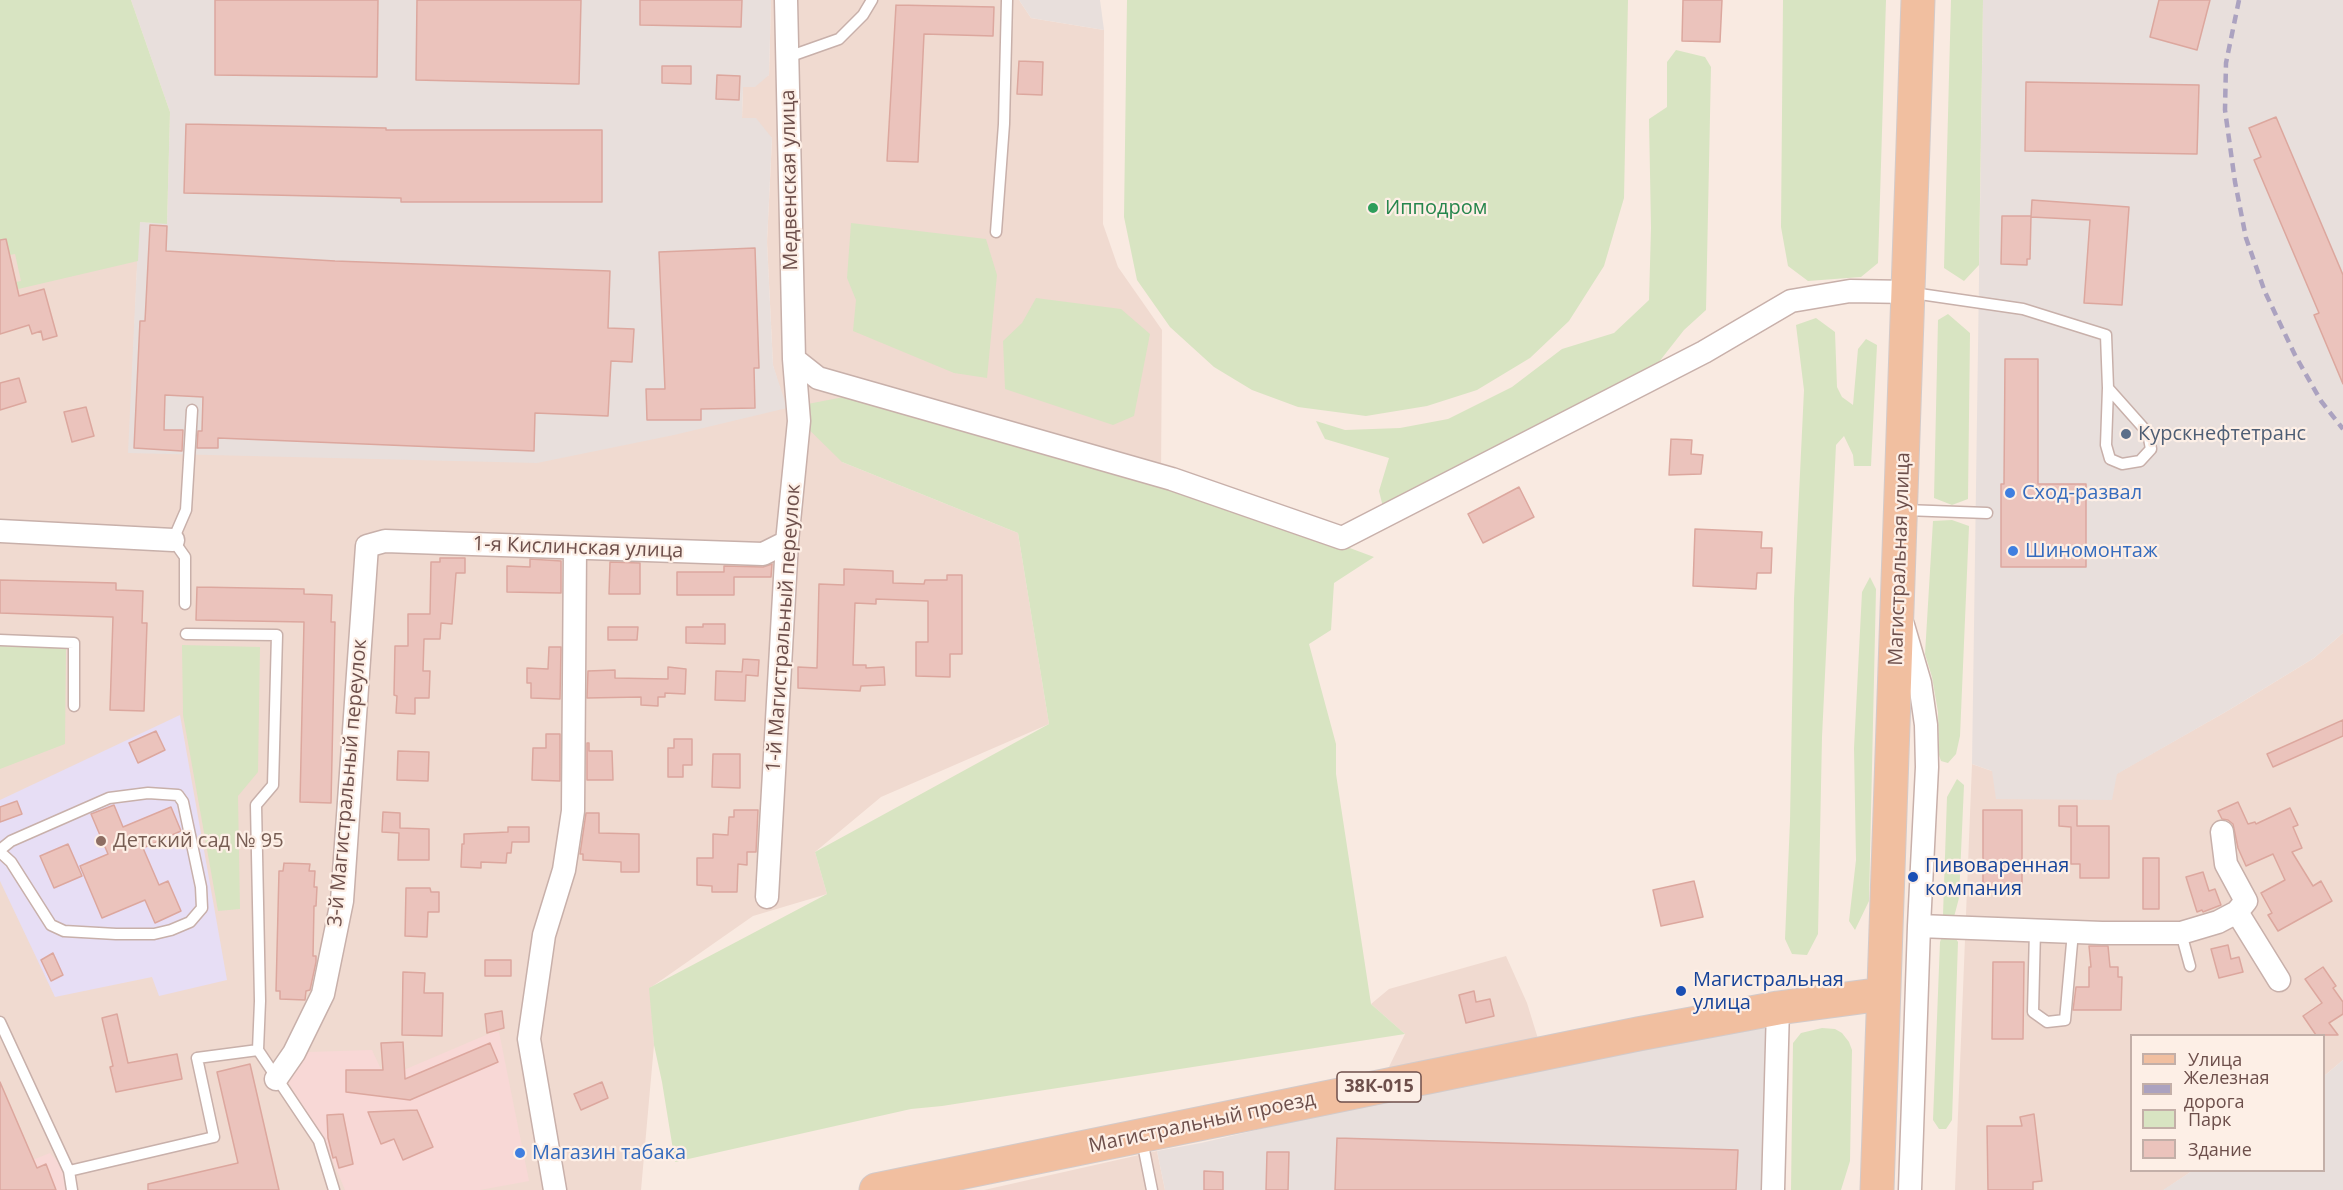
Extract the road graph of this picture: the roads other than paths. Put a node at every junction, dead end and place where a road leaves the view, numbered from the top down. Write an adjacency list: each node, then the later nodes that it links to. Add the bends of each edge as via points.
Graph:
1 (786, 0): 7 (street, Медвенская улица)
2 (864, 0): 6 (lane)
3 (872, 0): 6 (lane)
4 (1007, 0): 8 (lane)
5 (1918, 0): 9 (main road, Магистральная улица)
6 (863, 15): 7 (lane, via 839,39)
7 (788, 57): 10 (street, Медвенская улица)
8 (996, 232)
9 (1909, 292): 10 (street, via 1850,291 1791,301 1704,352 1342,538 1172,479 818,378); 11 (lane, via 2024,309 2106,335); 13 (main road, Магистральная улица)
10 (794, 359): 17 (street, 1-й Магистральный переулок, via 800,421)
11 (2108, 388): 11 (lane, via 2148,433 2151,449 2140,461 2122,464 2110,459 2106,445)
12 (192, 410): 16 (lane, via 186,510)
13 (1901, 510): 14 (lane); 21 (main road, Магистральная улица)
14 (1987, 513)
15 (0, 531): 16 (street)
16 (173, 540): 20 (lane, via 185,557)
17 (787, 542): 19 (street, 1-я Кислинская улица, via 763,554); 27 (street, 1-й Магистральный переулок)
18 (367, 546): 19 (street, 1-я Кислинская улица, via 385,541); 39 (street, 3-й Магистральный переулок, via 342,901 323,994 294,1053)
19 (575, 549): 44 (street, via 573,811 564,870 544,935 529,1039)
20 (185, 604)
21 (1898, 607): 29 (street, via 1920,682 1926,725); 35 (main road, Магистральная улица)
22 (186, 634): 38 (lane, via 277,635 273,785 256,805)
23 (0, 640): 24 (lane, via 74,643)
24 (74, 705)
25 (2222, 832): 28 (street, via 2226,864 2246,901)
26 (0, 851): 26 (lane, via 51,925 64,931 153,934 190,921 202,908 183,802 178,795 148,793 109,798 11,841)
27 (767, 897)
28 (2237, 912): 32 (street); 34 (street)
29 (1918, 926): 30 (street); 49 (street)
30 (2035, 930): 31 (street); 31 (lane, via 2033,1012 2047,1022 2065,1020)
31 (2073, 932): 32 (street)
32 (2181, 933): 33 (lane)
33 (2190, 966)
34 (2279, 980)
35 (1883, 994): 36 (main road, Магистральный проезд / 38К-015); 48 (main road, Магистральная улица)
36 (1778, 1008): 40 (main road, Магистральный проезд / 38К-015); 47 (street)
37 (0, 1022): 41 (lane)
38 (258, 1050): 39 (lane); 41 (lane, via 197,1058 214,1137)
39 (276, 1078): 43 (lane, via 319,1141)
40 (1141, 1136): 45 (main road, Магистральный проезд / 38К-015, via 965,1176); 46 (lane)
41 (69, 1171): 42 (lane)
42 (72, 1190)
43 (334, 1190)
44 (555, 1190)
45 (876, 1190)
46 (1152, 1190)
47 (1773, 1190)
48 (1877, 1190)
49 (1910, 1190)

